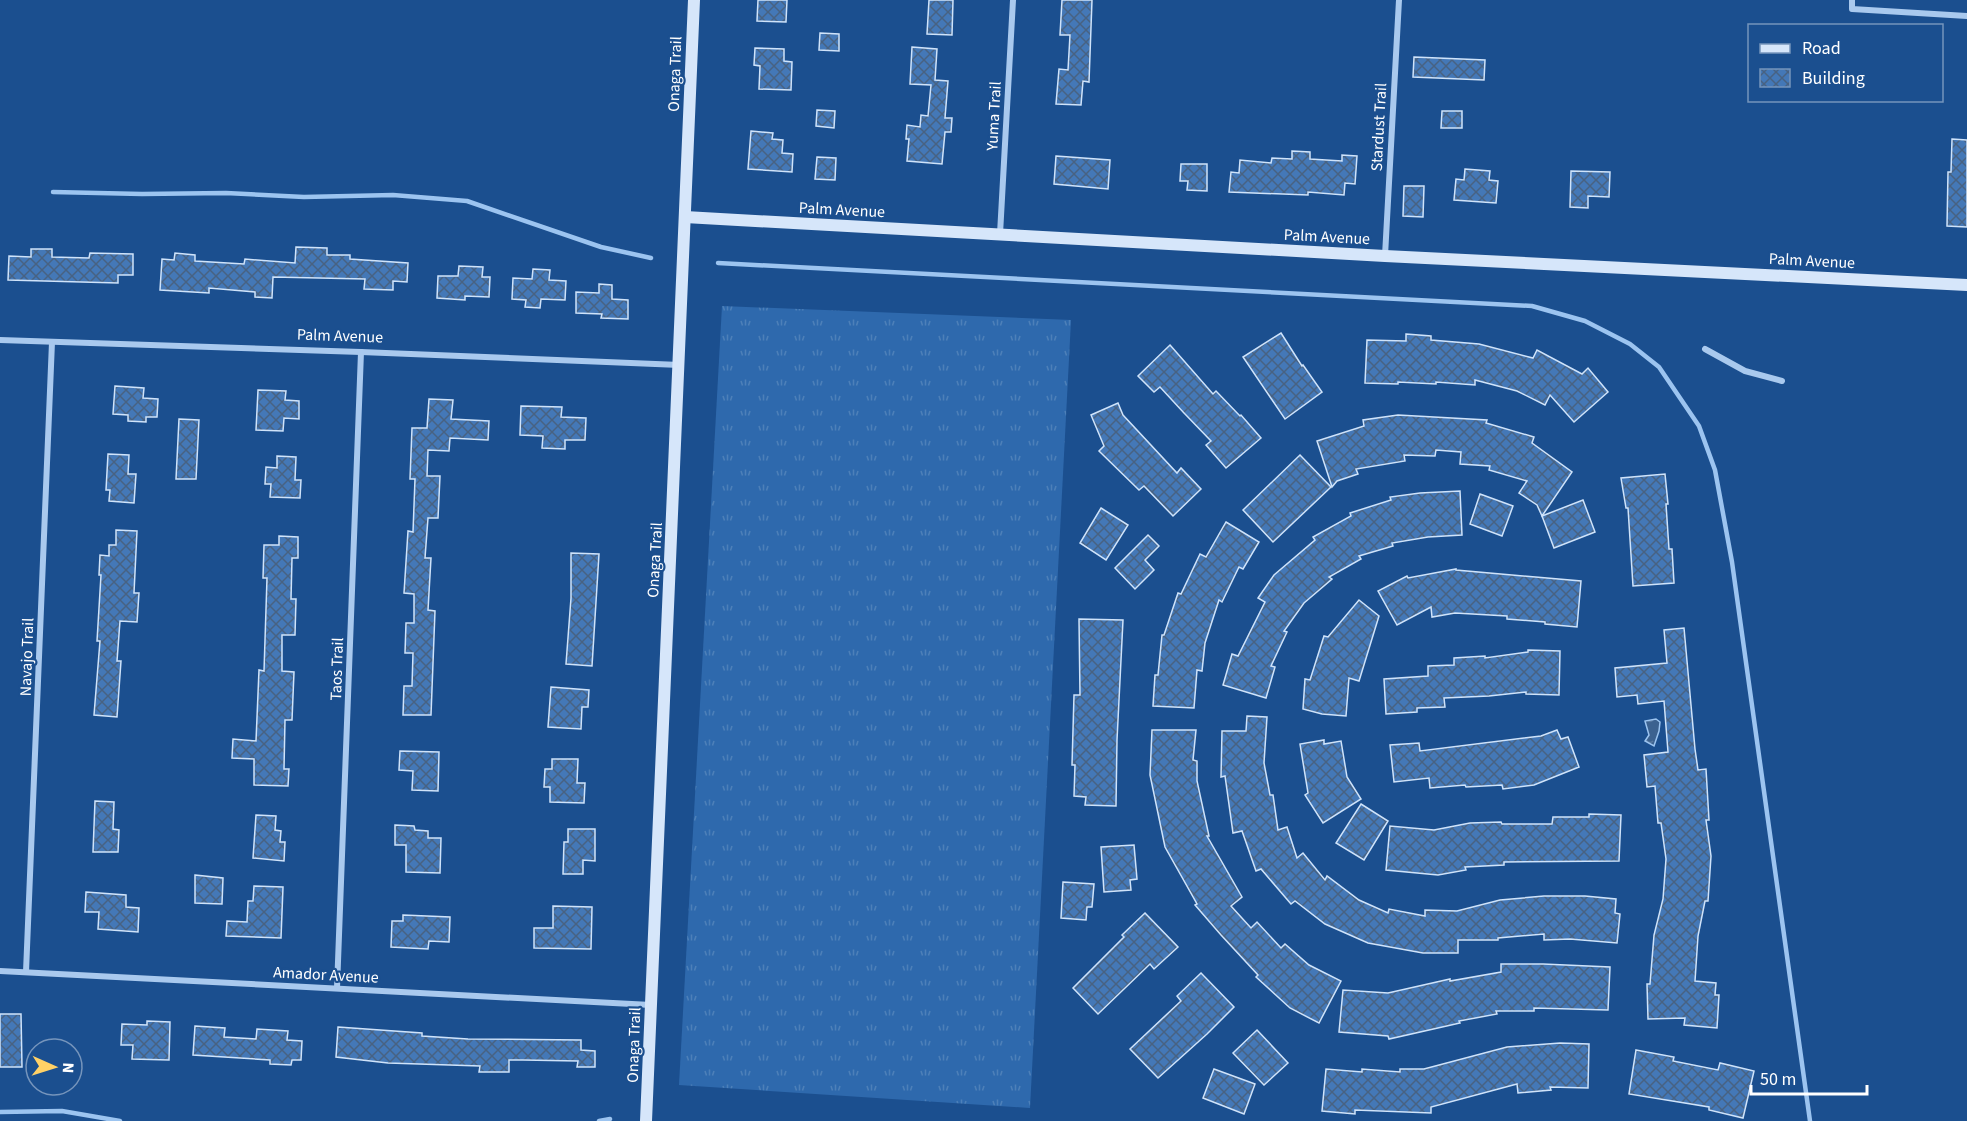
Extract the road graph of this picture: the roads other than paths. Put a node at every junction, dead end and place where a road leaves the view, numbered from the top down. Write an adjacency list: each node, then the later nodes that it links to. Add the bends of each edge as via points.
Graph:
1 (694, 0): 6 (street, Onaga Trail)
2 (1013, 0): 7 (street, Yuma Trail)
3 (1399, 0): 8 (street, Stardust Trail)
4 (1852, 0): 5 (street, via 1852,9)
5 (1967, 16)
6 (685, 217): 7 (street, Palm Avenue); 14 (street, Onaga Trail)
7 (1000, 234): 8 (street, Palm Avenue)
8 (1385, 256): 9 (street, Palm Avenue)
9 (1967, 285)
10 (0, 340): 11 (street, Palm Avenue)
11 (52, 342): 13 (street, Palm Avenue); 17 (street, Navajo Trail)
12 (1705, 349): 15 (street, via 1745,371)
13 (361, 351): 14 (street, Palm Avenue); 18 (street, Taos Trail)
14 (680, 365): 19 (street, Onaga Trail)
15 (1782, 381)
16 (0, 971): 17 (street, Amador Avenue)
17 (26, 972): 18 (street, Amador Avenue)
18 (338, 988): 19 (street, Amador Avenue)
19 (651, 1005): 20 (street, Onaga Trail)
20 (646, 1121)

